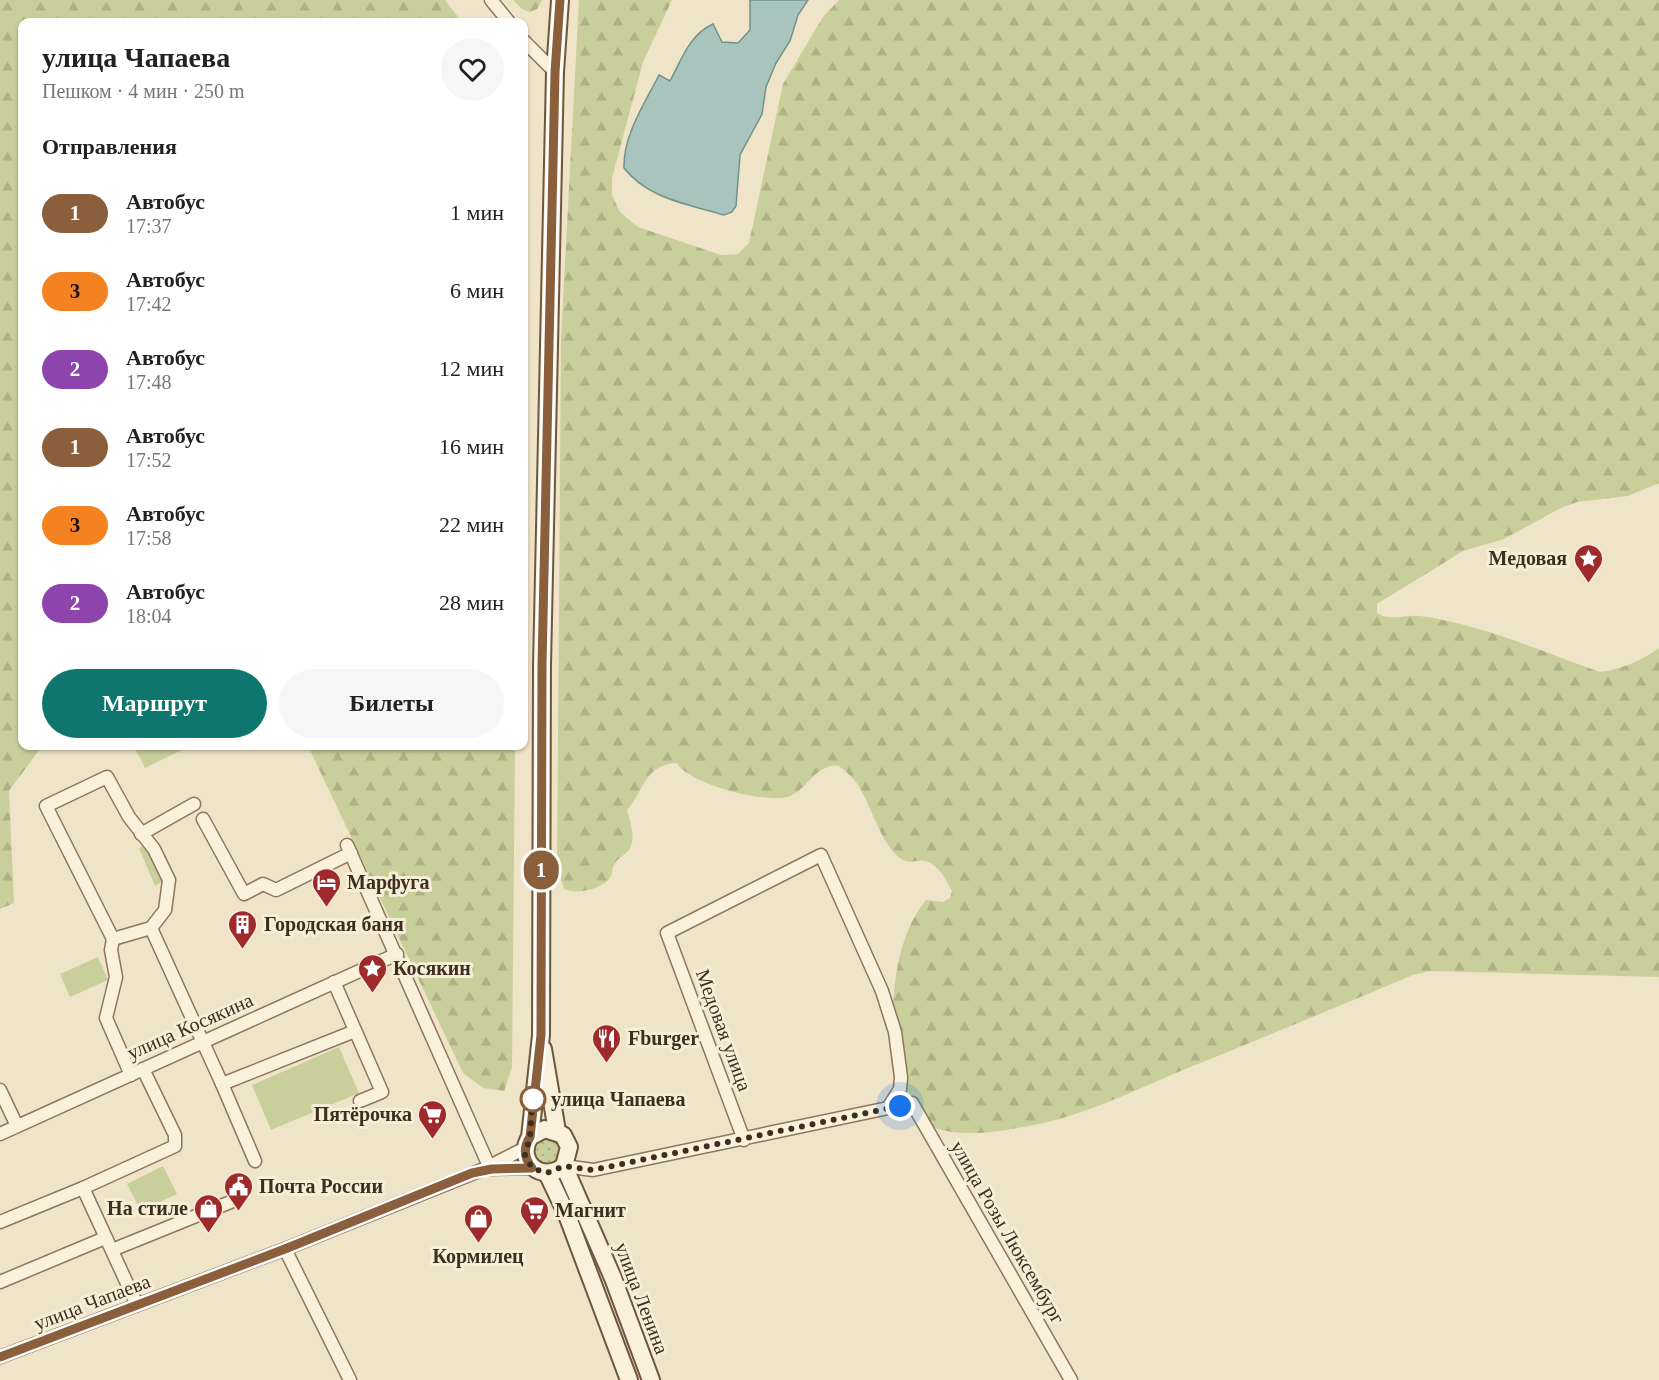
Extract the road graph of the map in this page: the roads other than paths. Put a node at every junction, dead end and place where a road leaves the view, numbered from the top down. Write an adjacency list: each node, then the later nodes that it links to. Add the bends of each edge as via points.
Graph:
1 (491, 0): 3 (street)
2 (560, 0): 5 (main road, улица Ленина)
3 (506, 18)
4 (528, 45): 5 (street)
5 (555, 72): 14 (main road, улица Ленина, via 542,665)
6 (194, 804): 8 (street)
7 (202, 819): 11 (street, via 244,894 263,884 276,890 349,849)
8 (141, 834): 9 (street, via 170,880 165,910); 10 (street, via 107,777 46,806)
9 (152, 928): 10 (street); 15 (street)
10 (113, 939): 16 (street, via 116,977 106,1018)
11 (397, 954): 12 (street, улица Косякина); 28 (street)
12 (334, 982): 13 (street); 15 (street, улица Косякина)
13 (356, 1031): 17 (street); 19 (street, via 382,1092)
14 (541, 1035): 22 (main road, улица Ленина); 25 (main road, улица Ленина)
15 (205, 1041): 16 (street, улица Косякина); 17 (street)
16 (137, 1072): 21 (street, улица Косякина); 30 (street, via 175,1135 174,1146)
17 (222, 1084): 26 (street)
18 (0, 1090): 21 (street)
19 (360, 1101)
20 (888, 1108): 24 (street); 24 (street, Медовая улица, via 900,1089 895,1032 882,991 821,855 667,933); 42 (street, улица Розы Люксембург, via 912,1103)
21 (16, 1126): 23 (street, улица Косякина)
22 (557, 1131): 25 (main road, via 545,1129); 27 (main road, улица Ленина, via 569,1147)
23 (0, 1134)
24 (744, 1140): 27 (street, via 593,1170)
25 (528, 1142): 28 (street); 29 (main road, улица Ленина, via 528,1162)
26 (255, 1161)
27 (564, 1166): 29 (main road); 41 (main road, улица Ленина)
28 (487, 1168): 29 (street); 34 (street, улица Чапаева)
29 (540, 1171): 40 (main road, улица Ленина, via 567,1215)
30 (83, 1188): 32 (street); 33 (street)
31 (238, 1199): 35 (street)
32 (0, 1222)
33 (105, 1238): 35 (street); 36 (street)
34 (285, 1249): 37 (street, улица Чапаева); 39 (street)
35 (112, 1250): 37 (street)
36 (0, 1282)
37 (137, 1305): 38 (street, улица Чапаева)
38 (0, 1357)
39 (350, 1380)
40 (629, 1380)
41 (651, 1380)
42 (1071, 1380)

